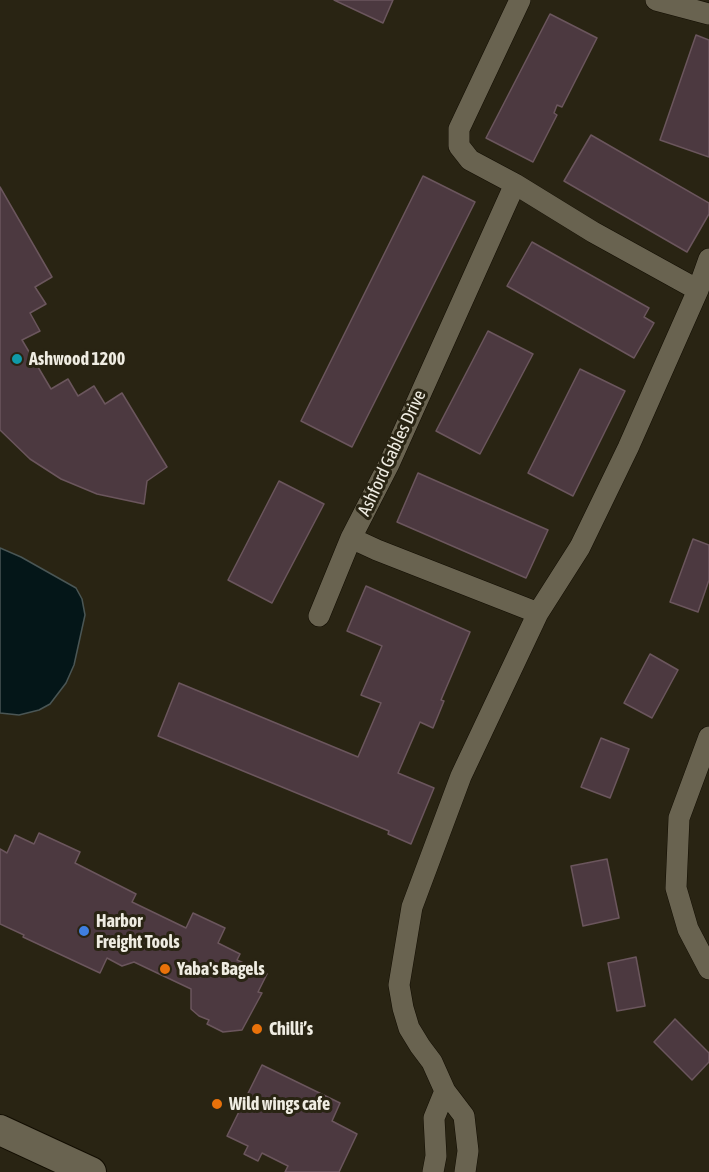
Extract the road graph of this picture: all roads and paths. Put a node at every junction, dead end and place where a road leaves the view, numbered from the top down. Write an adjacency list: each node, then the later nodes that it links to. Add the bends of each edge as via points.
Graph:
1 (520, 0): 4 (street, via 459,129 459,146 470,160)
2 (656, 0): 3 (street)
3 (709, 14)
4 (515, 184): 6 (street); 7 (street, Ashford Gables Drive, via 389,464)
5 (709, 260): 6 (street)
6 (698, 290): 8 (street, via 580,547)
7 (351, 538): 8 (street, Ashford Gables Drive); 9 (street)
8 (538, 613): 12 (street, via 461,776 412,907 399,984 403,1008 409,1028 432,1062)
9 (319, 616)
10 (709, 737): 11 (street, via 679,818 676,888 688,929)
11 (709, 969)
12 (445, 1091): 15 (street, via 434,1118); 16 (street, via 464,1116 468,1151)
13 (0, 1130): 14 (main road)
14 (91, 1172)
15 (433, 1172)
16 (465, 1172)

